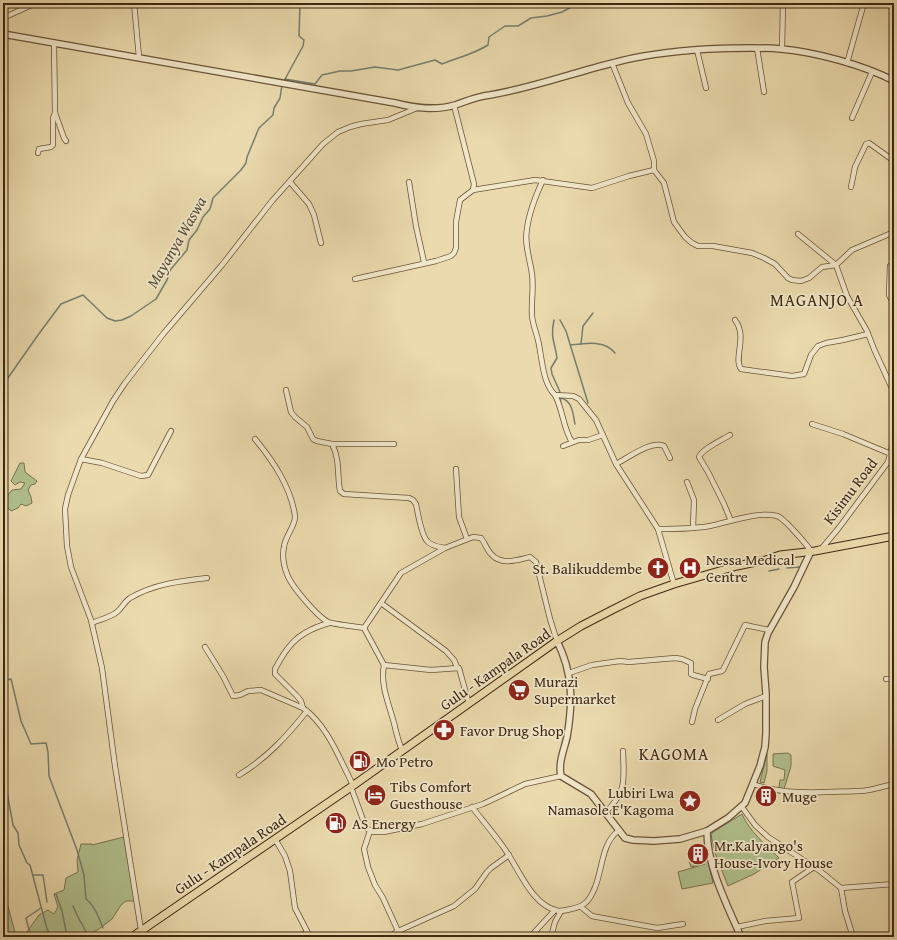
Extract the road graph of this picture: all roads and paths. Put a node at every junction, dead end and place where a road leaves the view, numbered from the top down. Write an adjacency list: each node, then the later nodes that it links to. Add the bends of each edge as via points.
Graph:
1 (36, 3): 5 (street)
2 (134, 3): 11 (street)
3 (783, 3): 9 (street)
4 (864, 3): 13 (street)
5 (3, 18)
6 (3, 34): 7 (street)
7 (54, 44): 11 (street); 20 (street)
8 (757, 48): 9 (street); 10 (street); 17 (street)
9 (782, 49): 13 (street)
10 (697, 50): 12 (street, via 645,55); 16 (street)
11 (139, 57): 19 (street)
12 (612, 63): 18 (street, via 550,82 472,98); 25 (street, via 628,103 646,134)
13 (847, 63): 14 (street)
14 (872, 72): 15 (street); 21 (street)
15 (894, 82)
16 (706, 88)
17 (764, 92)
18 (454, 105): 19 (street); 30 (street, via 474,184)
19 (417, 108): 27 (street, via 388,120 361,124 338,132 322,144)
20 (55, 113): 22 (street); 23 (street, via 53,145 39,149)
21 (852, 118)
22 (66, 141)
23 (38, 153)
24 (894, 161): 29 (street, via 869,143 866,144 855,166)
25 (654, 170): 26 (street, via 592,188); 35 (street, via 664,183 674,222 692,243 764,258 775,264 788,278 797,281 809,278 822,267)
26 (543, 180): 30 (street); 43 (street, via 526,230 532,274 533,325 548,384)
27 (290, 182): 33 (street, via 309,204); 56 (street, via 125,383)
28 (409, 182): 34 (street)
29 (851, 187)
30 (473, 190): 34 (street, via 460,200 454,253 451,256)
31 (894, 232): 35 (street, via 852,250)
32 (798, 234): 35 (street)
33 (321, 243)
34 (424, 262): 37 (street)
35 (836, 265): 40 (street, via 847,296)
36 (890, 266): 38 (street, via 889,295)
37 (355, 279)
38 (894, 300)
39 (735, 320): 40 (street, via 740,333 739,368 792,376 804,374 811,355 818,346)
40 (868, 334): 42 (street)
41 (286, 390): 51 (street, via 291,412 306,427 313,439)
42 (894, 393)
43 (555, 394): 47 (street, via 579,399 596,420); 50 (street)
44 (894, 415): 54 (street, Kisimu Road)
45 (812, 424): 54 (street)
46 (172, 431): 56 (street, via 148,475 141,476)
47 (603, 435): 50 (street); 57 (street)
48 (730, 435): 60 (street, via 704,450 699,458)
49 (255, 439): 70 (street, via 272,461 293,507 294,524 284,547 287,575 311,607)
50 (572, 442): 53 (street)
51 (332, 444): 52 (street); 65 (street, via 337,457 340,491 344,494 413,500 428,542)
52 (394, 444)
53 (563, 446)
54 (891, 454): 66 (street, Kisimu Road, via 884,468 838,529 822,548)
55 (670, 458): 57 (street, via 664,446 657,444)
56 (81, 459): 71 (street, via 64,509 65,526 71,567)
57 (616, 464): 62 (street)
58 (456, 469): 64 (street, via 459,517)
59 (687, 482): 61 (street, via 694,500)
60 (731, 521): 61 (street); 66 (street, via 742,517 778,516)
61 (693, 528): 62 (street)
62 (658, 529): 68 (street)
63 (894, 536): 66 (main road, Gulu - Kampala Road)
64 (467, 539): 65 (street); 74 (street, via 481,538 490,553 501,561 534,559)
65 (445, 548): 69 (street, via 401,573)
66 (813, 551): 68 (main road, Gulu - Kampala Road, via 780,554); 73 (street)
67 (207, 578): 71 (street, via 153,587 126,601 118,612)
68 (674, 584): 74 (main road, Gulu - Kampala Road, via 633,599)
69 (381, 603): 72 (street); 77 (street, via 446,651)
70 (329, 622): 72 (street); 84 (street, via 289,646 274,668 275,674 301,701)
71 (92, 623): 110 (street, via 102,668)
72 (364, 628): 76 (street)
73 (769, 630): 79 (street, via 745,625 723,670 709,674); 82 (street, via 765,642)
74 (557, 640): 78 (street); 83 (main road, Gulu - Kampala Road)
75 (204, 647): 84 (street, via 233,696 261,690)
76 (384, 665): 77 (street, via 431,670); 88 (street, via 382,676 385,693)
77 (457, 667): 83 (street, via 460,670)
78 (569, 673): 79 (street, via 592,665 620,661 676,658 691,663 691,674); 91 (street, via 571,705 567,738 561,758)
79 (708, 678): 87 (street)
80 (886, 679): 81 (street)
81 (894, 679)
82 (766, 696): 86 (street, via 745,704); 92 (street, via 765,747)
83 (468, 704): 88 (main road, Gulu - Kampala Road)
84 (302, 708): 85 (street)
85 (307, 711): 90 (street, via 267,755); 94 (street, via 329,738)
86 (718, 720)
87 (692, 722)
88 (402, 750): 94 (main road, Gulu - Kampala Road)
89 (623, 751): 97 (street, via 622,788 615,802)
90 (239, 775)
91 (561, 776): 95 (street, via 525,784); 97 (street, via 586,790)
92 (753, 784): 93 (street, via 790,792 813,793 861,791); 96 (street)
93 (894, 784)
94 (352, 786): 98 (street, via 366,828); 101 (main road, Gulu - Kampala Road)
95 (472, 807): 98 (street, via 406,828 384,832); 102 (street)
96 (742, 807): 100 (street); 103 (street, via 768,837)
97 (604, 813): 99 (street)
98 (370, 831): 111 (street, via 364,850 368,867)
99 (618, 831): 100 (street, via 627,839 654,841 680,839); 106 (street, via 608,843 594,890 587,903)
100 (707, 831): 109 (street, via 714,871)
101 (275, 839): 110 (main road, Gulu - Kampala Road); 112 (street, via 289,867 295,908)
102 (509, 855): 107 (street, via 532,892 544,903); 111 (street, via 491,868 475,889 454,906)
103 (814, 867): 105 (street); 109 (street, via 792,882 799,918)
104 (894, 884): 105 (street)
105 (841, 888): 121 (street, via 845,911)
106 (581, 907): 107 (street); 108 (street, via 592,916 657,928)
107 (558, 910): 118 (street); 119 (street)
108 (683, 924)
109 (737, 927): 120 (street)
110 (141, 930): 113 (main road, Gulu - Kampala Road); 114 (street)
111 (398, 931): 117 (street)
112 (307, 932): 115 (street); 116 (street)
113 (132, 937)
114 (147, 937)
115 (300, 937)
116 (310, 937)
117 (391, 937)
118 (530, 937)
119 (551, 937)
120 (741, 937)
121 (854, 937)

